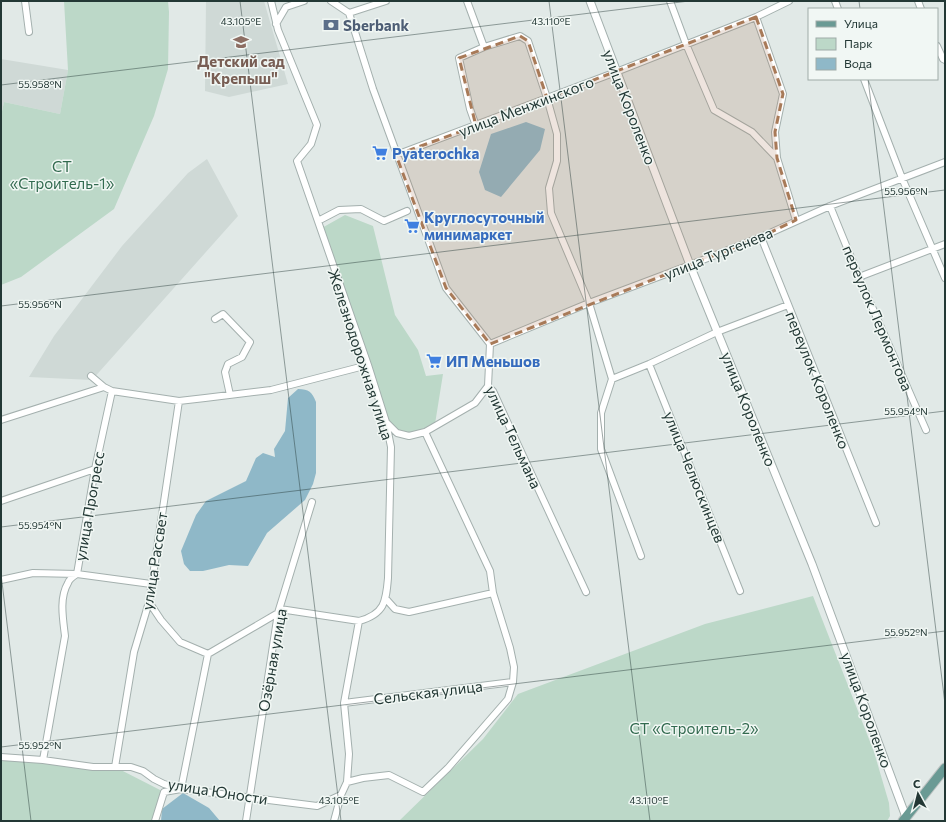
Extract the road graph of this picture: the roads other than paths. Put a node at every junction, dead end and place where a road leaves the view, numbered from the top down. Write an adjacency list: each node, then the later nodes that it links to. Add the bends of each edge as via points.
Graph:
1 (25, 1): 13 (street)
2 (271, 1): 12 (street, Железнодорожная улица)
3 (304, 1): 12 (street, via 286,7)
4 (331, 1): 10 (street)
5 (386, 1): 10 (street)
6 (467, 1): 15 (street)
7 (590, 1): 18 (street, улица Короленко)
8 (670, 1): 14 (street)
9 (789, 1): 11 (street, улица Менжинского)
10 (349, 13): 22 (street)
11 (756, 17): 14 (street, улица Менжинского); 23 (street, via 783,94 775,132)
12 (276, 24): 29 (street, Железнодорожная улица, via 317,125 311,144 298,161)
13 (30, 32)
14 (686, 44): 18 (street, улица Менжинского); 23 (street, via 714,110 752,132)
15 (484, 47): 20 (street, via 520,36 528,41); 21 (street, via 459,58)
16 (938, 49): 17 (street, via 942,60)
17 (945, 60)
18 (616, 72): 20 (street, улица Менжинского); 33 (street, улица Короленко)
19 (864, 80): 25 (street)
20 (548, 98): 21 (street, улица Менжинского); 36 (street, via 557,134 557,161 549,188 552,213)
21 (476, 126): 22 (street, улица Менжинского)
22 (396, 155): 40 (street, via 446,288)
23 (777, 158): 28 (street)
24 (945, 162): 25 (street, улица Тургенева)
25 (902, 178): 26 (street, улица Тургенева); 32 (street)
26 (830, 206): 28 (street, улица Тургенева); 34 (street, переулок Лермонтова)
27 (408, 211): 29 (street, via 384,221 361,209 339,210)
28 (796, 220): 30 (street, улица Тургенева)
29 (318, 221): 42 (street, Железнодорожная улица)
30 (761, 237): 33 (street, улица Тургенева); 37 (street, переулок Короленко)
31 (945, 244): 32 (street)
32 (931, 248): 34 (street); 35 (street)
33 (690, 265): 36 (street, улица Тургенева); 39 (street, улица Короленко)
34 (859, 278): 52 (street, переулок Лермонтова)
35 (945, 278)
36 (589, 303): 40 (street, улица Тургенева); 44 (street)
37 (788, 305): 39 (street); 57 (street, переулок Короленко)
38 (215, 319): 48 (street, via 223,314 250,342 242,357 228,364 225,372)
39 (717, 332): 41 (street); 80 (street, улица Короленко, via 812,564)
40 (490, 344): 45 (street, улица Тельмана)
41 (649, 364): 44 (street); 62 (street, улица Челюскинцев)
42 (368, 366): 48 (street, via 271,390); 51 (street, Железнодорожная улица)
43 (91, 376): 46 (street)
44 (612, 379): 58 (street, via 601,413 601,449)
45 (488, 386): 53 (street, via 475,403); 63 (street, улица Тельмана, via 493,391)
46 (104, 387): 47 (street); 50 (street)
47 (112, 391): 49 (street); 54 (street, улица Прогресс)
48 (230, 395): 49 (street)
49 (179, 401): 61 (street, улица Рассвет)
50 (1, 420)
51 (386, 422): 53 (street, via 397,433 409,436); 65 (street, Железнодорожная улица, via 391,447)
52 (926, 430)
53 (425, 432): 64 (street, via 490,571)
54 (94, 469): 55 (street); 59 (street, улица Прогресс)
55 (1, 500)
56 (312, 502): 67 (street, Озёрная улица)
57 (876, 523)
58 (641, 556)
59 (77, 574): 60 (street, via 33,573); 61 (street); 73 (street, улица Прогресс, via 68,582 63,598 65,636)
60 (1, 580)
61 (151, 584): 66 (street, улица Рассвет)
62 (740, 591)
63 (586, 592)
64 (493, 593): 65 (street, via 409,612 395,609); 70 (street, via 510,648 514,667)
65 (386, 599): 68 (street, via 380,610 370,618)
66 (149, 602): 69 (street, via 180,642); 74 (street, улица Рассвет, via 134,652)
67 (279, 611): 68 (street); 69 (street); 79 (street, Озёрная улица)
68 (359, 621): 71 (street)
69 (208, 654): 77 (street)
70 (513, 682): 71 (street, Сельская улица); 76 (street, via 508,699 448,768 423,792 389,776)
71 (344, 703): 76 (street, via 349,754)
72 (1, 758): 73 (street, улица Юности)
73 (43, 760): 74 (street, улица Юности, via 93,767)
74 (115, 767): 77 (street, улица Юности, via 143,771 164,784)
75 (945, 768): 80 (main road)
76 (347, 782): 78 (street)
77 (181, 789): 79 (street, улица Юности); 81 (street, via 164,792)
78 (341, 795): 79 (street, улица Юности, via 317,806); 83 (street)
79 (251, 797): 82 (street, Озёрная улица)
80 (904, 819)
81 (155, 821)
82 (246, 821)
83 (334, 821)

